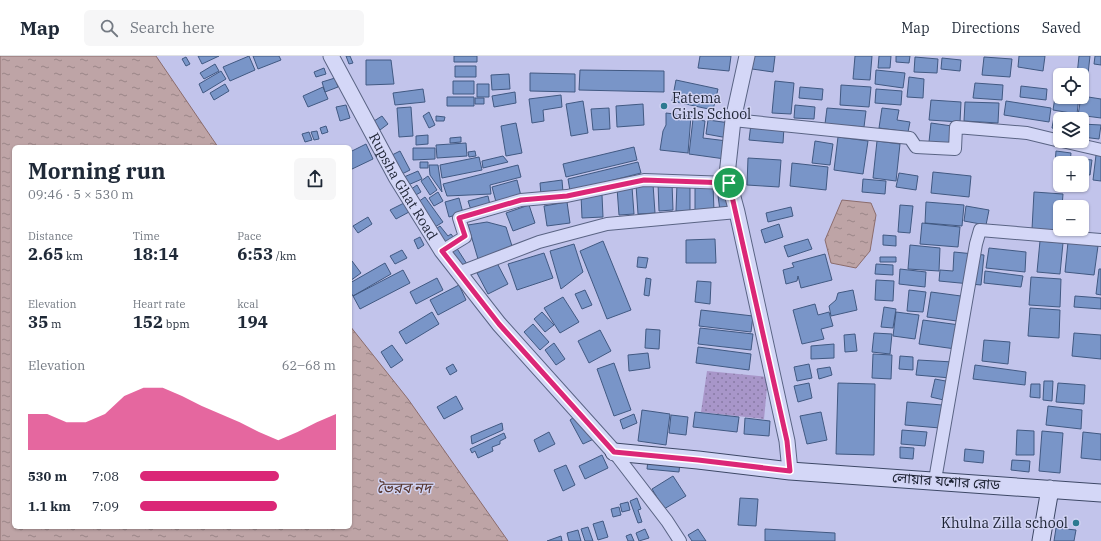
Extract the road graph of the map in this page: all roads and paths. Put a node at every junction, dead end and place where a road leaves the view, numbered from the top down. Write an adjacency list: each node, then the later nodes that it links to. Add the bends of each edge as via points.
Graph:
1 (331, 56): 10 (street, Rupsha Ghat Road, via 396,177)
2 (747, 56): 3 (street)
3 (734, 120): 4 (street, via 910,138 916,148 955,149 956,128 1027,132); 7 (street, via 727,175)
4 (1053, 139)
5 (1089, 147): 6 (street)
6 (1101, 150)
7 (729, 183): 8 (street); 10 (street, via 644,180 567,196 521,200 459,218 465,236)
8 (737, 212): 11 (street, via 607,224 539,242); 13 (street, via 787,441)
9 (1101, 240): 14 (street, via 980,230)
10 (442, 251): 11 (street, Rupsha Ghat Road)
11 (458, 273): 12 (street, Rupsha Ghat Road, via 499,324)
12 (614, 452): 13 (main road, লোয়ার যশোর রোড); 17 (street)
13 (790, 471): 14 (main road, লোয়ার যশোর রোড)
14 (935, 480): 15 (main road, লোয়ার যশোর রোড)
15 (1050, 489): 16 (main road, লোয়ার যশোর রোড); 18 (main road)
16 (1101, 493)
17 (680, 541)
18 (1041, 541)

